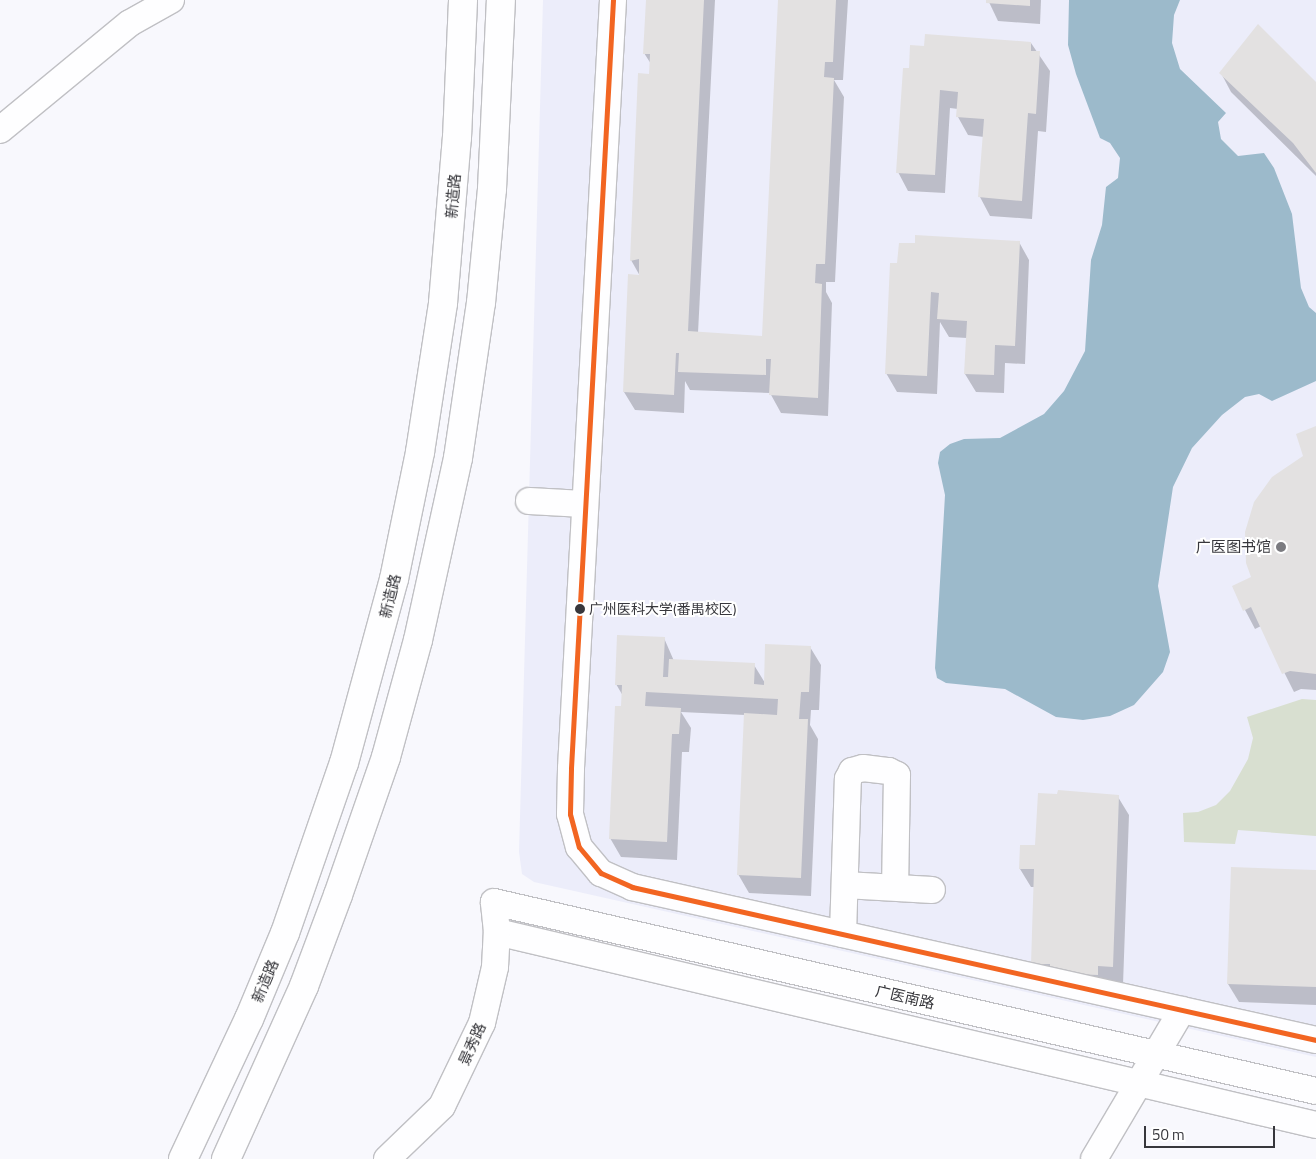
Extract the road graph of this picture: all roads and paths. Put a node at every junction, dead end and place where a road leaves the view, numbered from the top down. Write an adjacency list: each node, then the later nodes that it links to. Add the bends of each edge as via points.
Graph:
1 (171, 0): 5 (street, via 130,23)
2 (463, 0): 18 (main road, 新造路, via 457,138 443,303 413,491 390,595 344,764 285,933 249,1019)
3 (501, 0): 19 (main road, via 492,189 481,303 458,458 417,647 386,757 338,895 304,986)
4 (614, 0): 7 (street)
5 (0, 130)
6 (529, 501): 7 (street)
7 (584, 504): 13 (street, via 570,814 579,848 601,873 632,887)
8 (845, 885): 9 (street); 9 (street, via 848,779 852,771 863,768 897,775); 13 (street)
9 (896, 886): 10 (street)
10 (932, 890)
11 (494, 902): 12 (street, 景秀路); 16 (street, 广医南路)
12 (497, 932): 17 (street, 广医南路); 20 (street, 景秀路, via 492,991 482,1023 453,1086 442,1106)
13 (843, 934): 14 (street)
14 (1182, 1010): 15 (street); 21 (street)
15 (1316, 1040)
16 (1316, 1091)
17 (1316, 1125)
18 (183, 1159)
19 (226, 1159)
20 (387, 1159)
21 (1094, 1159)

